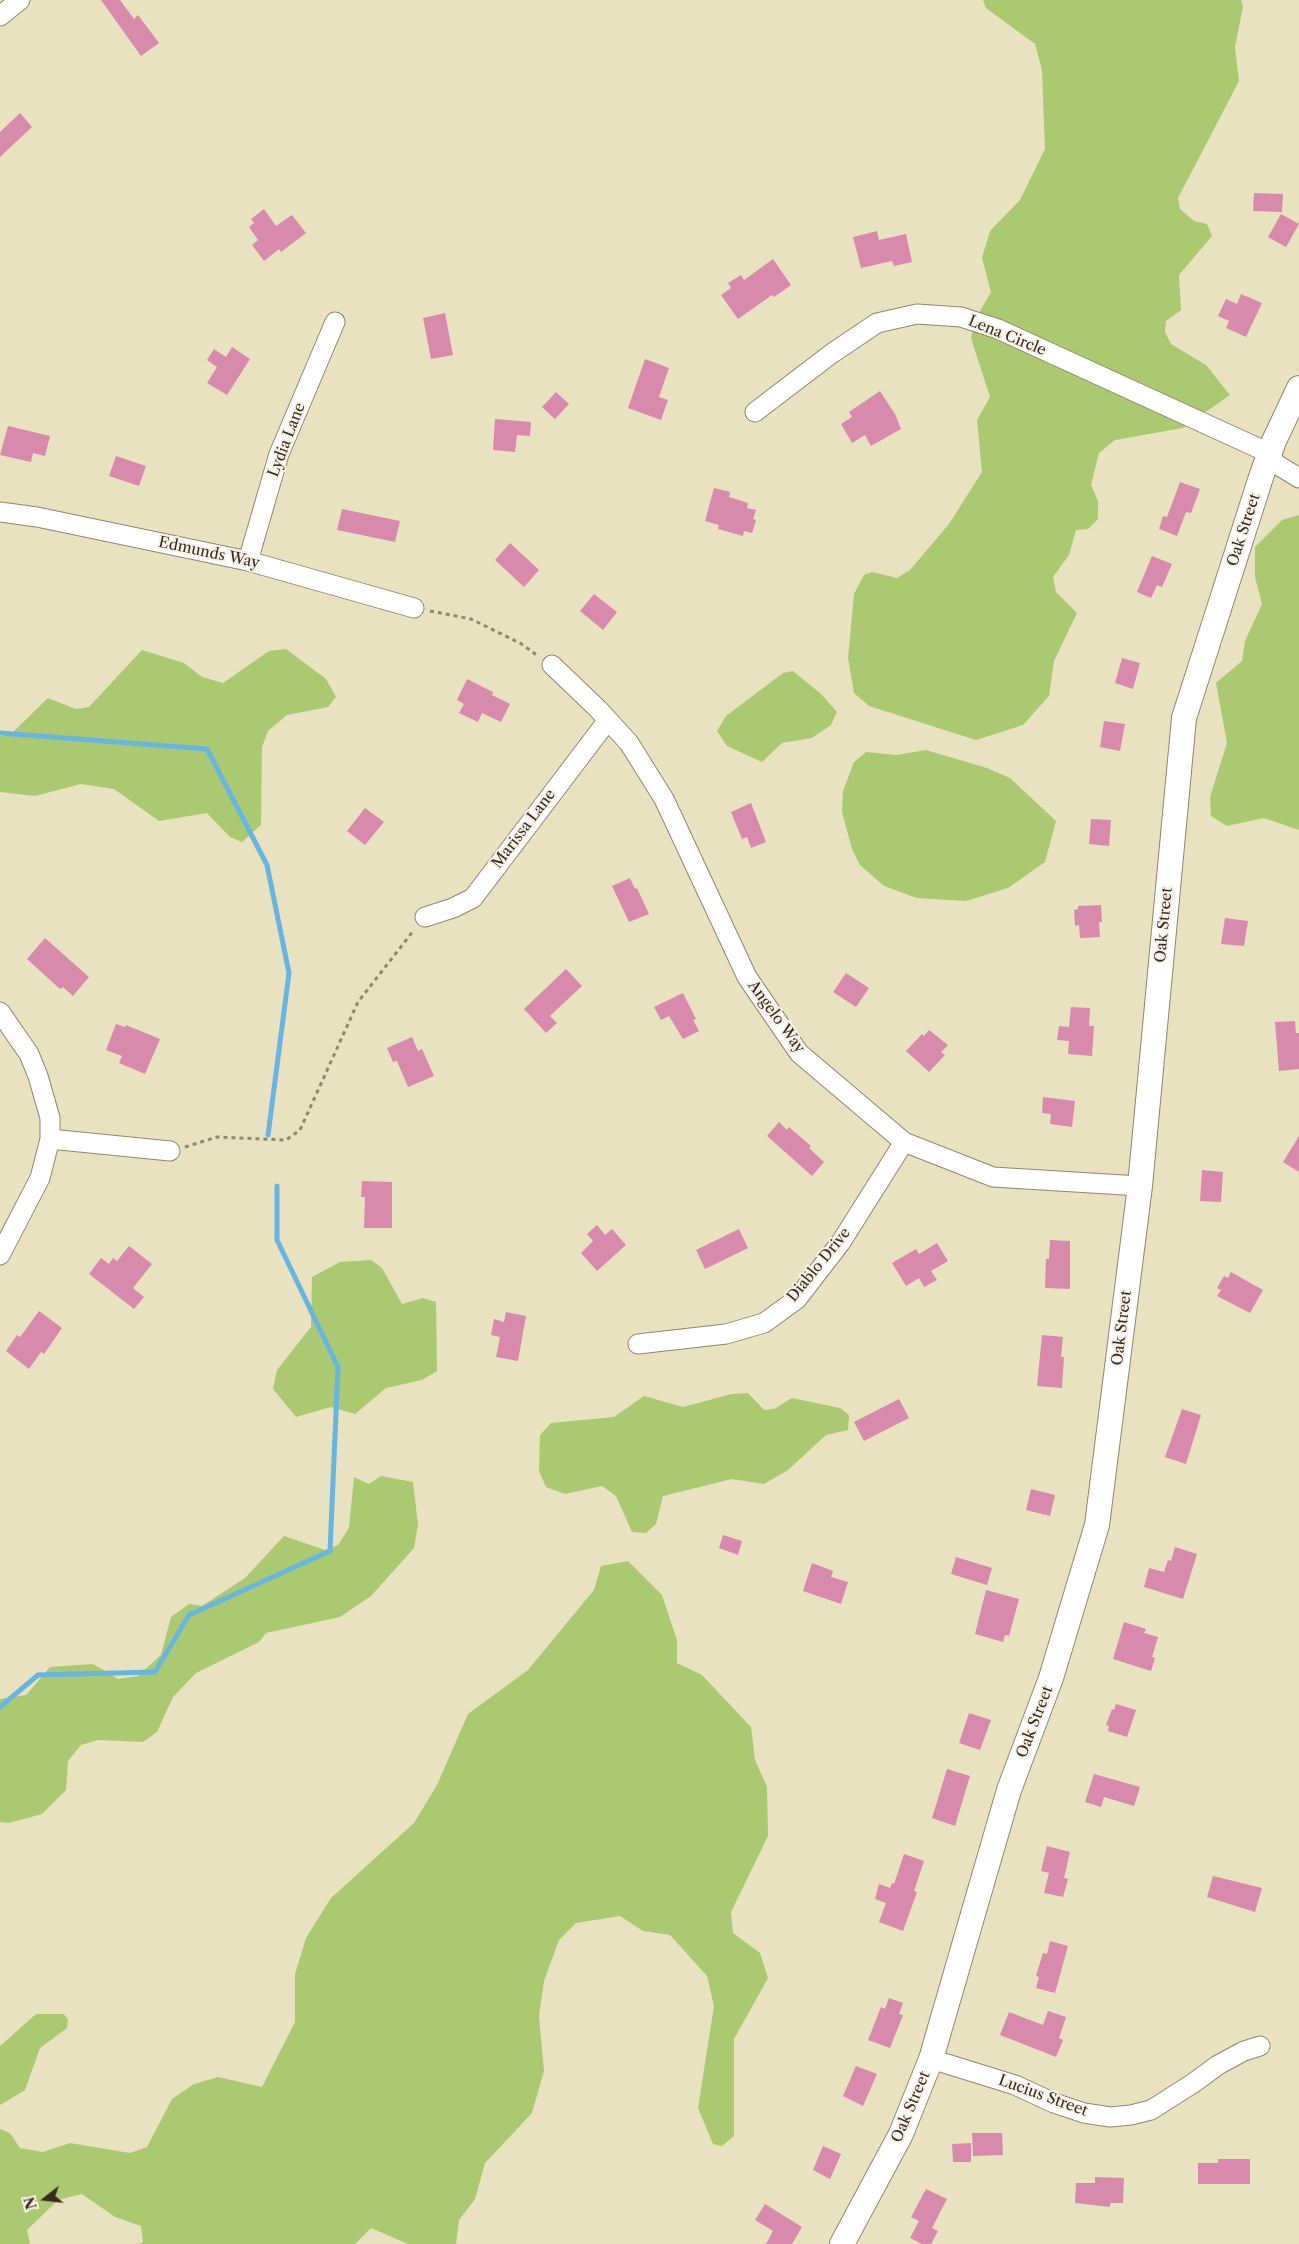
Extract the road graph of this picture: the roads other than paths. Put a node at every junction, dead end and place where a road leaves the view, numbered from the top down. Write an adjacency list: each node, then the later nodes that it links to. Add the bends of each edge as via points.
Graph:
1 (20, 0): 2 (street)
2 (0, 16)
3 (335, 322): 9 (street, Lydia Lane, via 279,454)
4 (1299, 388): 6 (main road, Oak Street)
5 (755, 412): 6 (street, Lena Circle, via 877,323 917,314 952,316 998,329)
6 (1269, 453): 7 (street, via 1276,464); 18 (main road, Oak Street, via 1184,718)
7 (1299, 478)
8 (0, 512): 9 (street, Edmunds Way)
9 (248, 561): 10 (street, Edmunds Way)
10 (414, 608)
11 (552, 665): 12 (street, Angelo Way)
12 (608, 720): 13 (street, Marissa Lane, via 473,898); 16 (street, Angelo Way, via 629,743 664,798 747,977 799,1053)
13 (425, 917)
14 (0, 1012): 15 (street, via 29,1054 38,1076 50,1118)
15 (50, 1139): 17 (street); 19 (street, via 40,1178)
16 (904, 1142): 18 (street, Angelo Way, via 993,1177); 20 (street, Diablo Drive, via 841,1242 797,1299 764,1324 726,1334)
17 (170, 1151)
18 (1140, 1186): 22 (main road, Oak Street, via 1097,1525 1052,1678 1009,1790)
19 (0, 1255)
20 (638, 1344)
21 (1260, 2046): 22 (street, Lucius Street, via 1218,2066 1151,2110 1110,2117 1084,2113 1015,2085)
22 (931, 2059): 23 (main road, Oak Street, via 901,2134)
23 (842, 2244)

